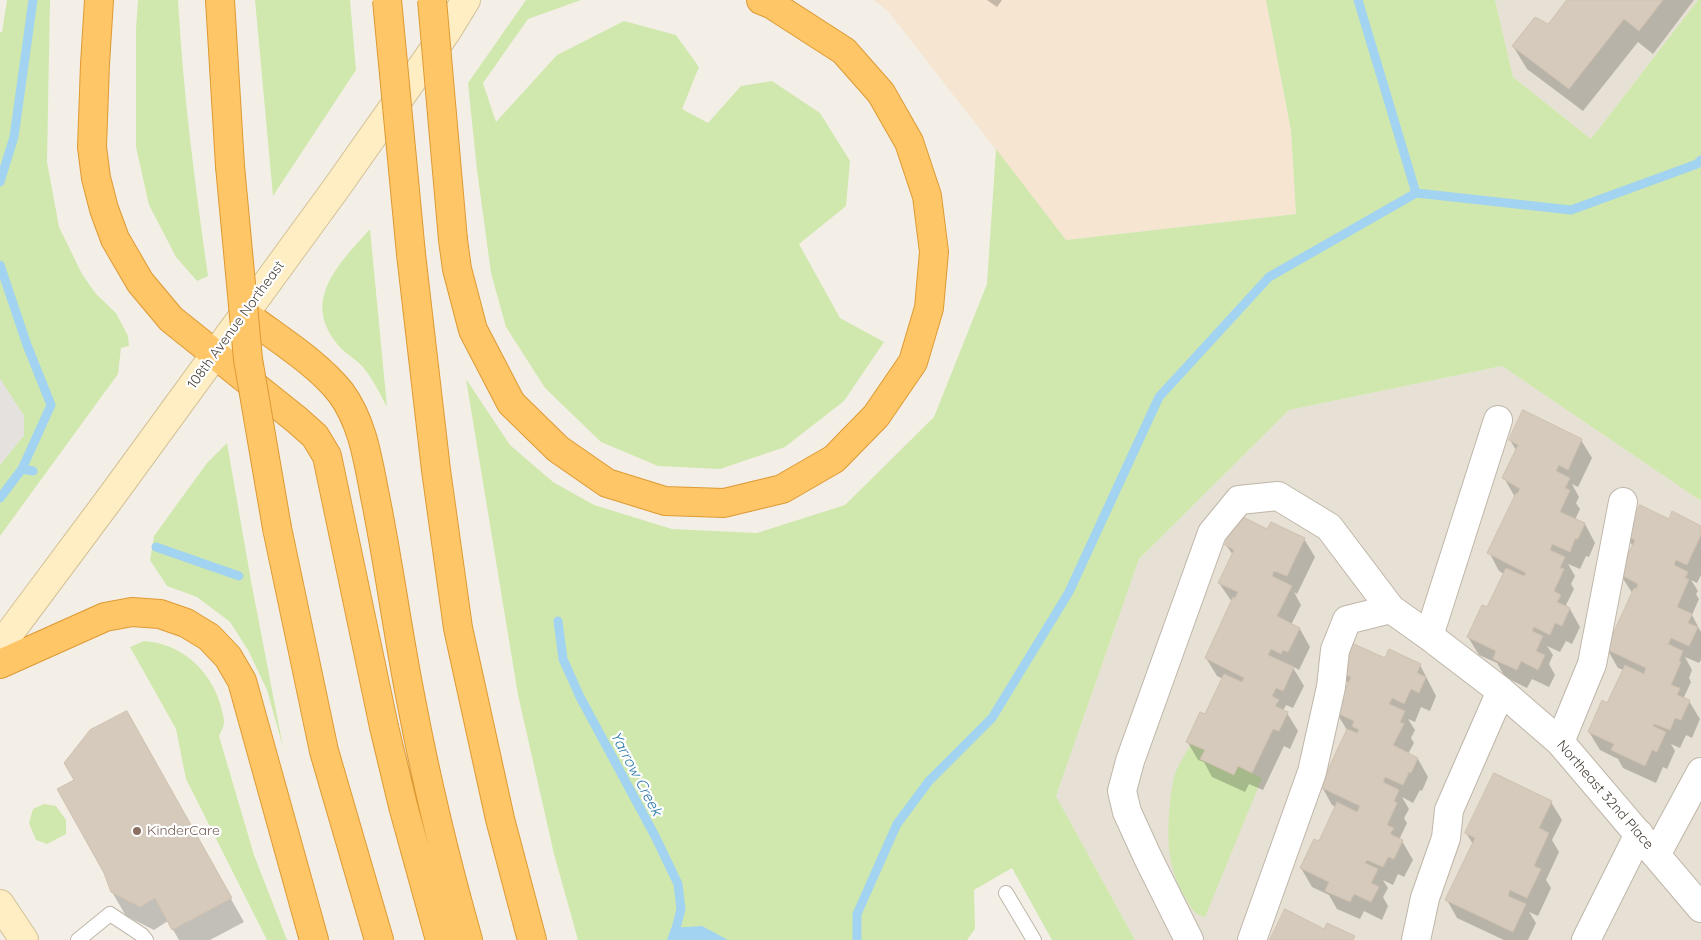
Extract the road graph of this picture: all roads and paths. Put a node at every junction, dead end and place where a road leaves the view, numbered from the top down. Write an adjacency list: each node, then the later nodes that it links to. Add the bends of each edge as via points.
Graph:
1 (99, 0): 8 (highway, via 92,147 104,209 115,239 149,294 170,319)
2 (220, 0): 29 (highway, bridge, via 230,166 248,358 277,528 324,752)
3 (387, 0): 32 (highway, bridge, via 411,254 458,628 500,819)
4 (432, 0): 6 (highway, bridge, via 457,269 473,330 511,403 558,449 608,483 665,501 724,503 782,489 834,459 876,416 913,362 929,308 934,252 927,196 909,142 881,93 844,51)
5 (466, 0): 7 (main road, 108th Avenue Northeast)
6 (761, 0)
7 (245, 314): 8 (main road, 108th Avenue Northeast); 31 (highway, via 320,371 341,393 356,420 379,516 412,705 446,865)
8 (215, 355): 11 (main road, 108th Avenue Northeast); 30 (highway, via 297,420 314,436 327,456 398,788)
9 (1498, 420): 14 (street)
10 (1623, 502): 18 (street, via 1592,664)
11 (27, 609): 13 (main road); 15 (main road, 108th Avenue Northeast)
12 (1391, 610): 14 (street, Northeast 32nd Place); 34 (street, Northeast 32nd Place, via 1329,527 1278,496 1239,500 1212,532 1122,791 1127,812); 35 (street, via 1347,620 1335,650 1331,688 1312,772)
13 (0, 627)
14 (1429, 636): 17 (street, Northeast 32nd Place)
15 (0, 646)
16 (0, 664): 28 (highway, via 105,617 132,612 160,614 186,623 209,637 228,658 242,681)
17 (1500, 691): 18 (street, Northeast 32nd Place); 36 (street, via 1449,810 1446,838 1425,898)
18 (1560, 742): 20 (street, Northeast 32nd Place)
19 (1701, 772): 21 (street)
20 (1639, 834): 21 (street, Northeast 32nd Place); 37 (street)
21 (1656, 855): 24 (street, Northeast 32nd Place)
22 (1006, 893): 33 (lane)
23 (0, 904): 25 (main road)
24 (1701, 908)
25 (24, 940)
26 (78, 940): 27 (lane, via 110,914)
27 (146, 940)
28 (314, 940)
29 (379, 940)
30 (440, 940)
31 (468, 940)
32 (532, 940)
33 (1034, 940)
34 (1189, 940)
35 (1252, 940)
36 (1416, 940)
37 (1586, 940)

